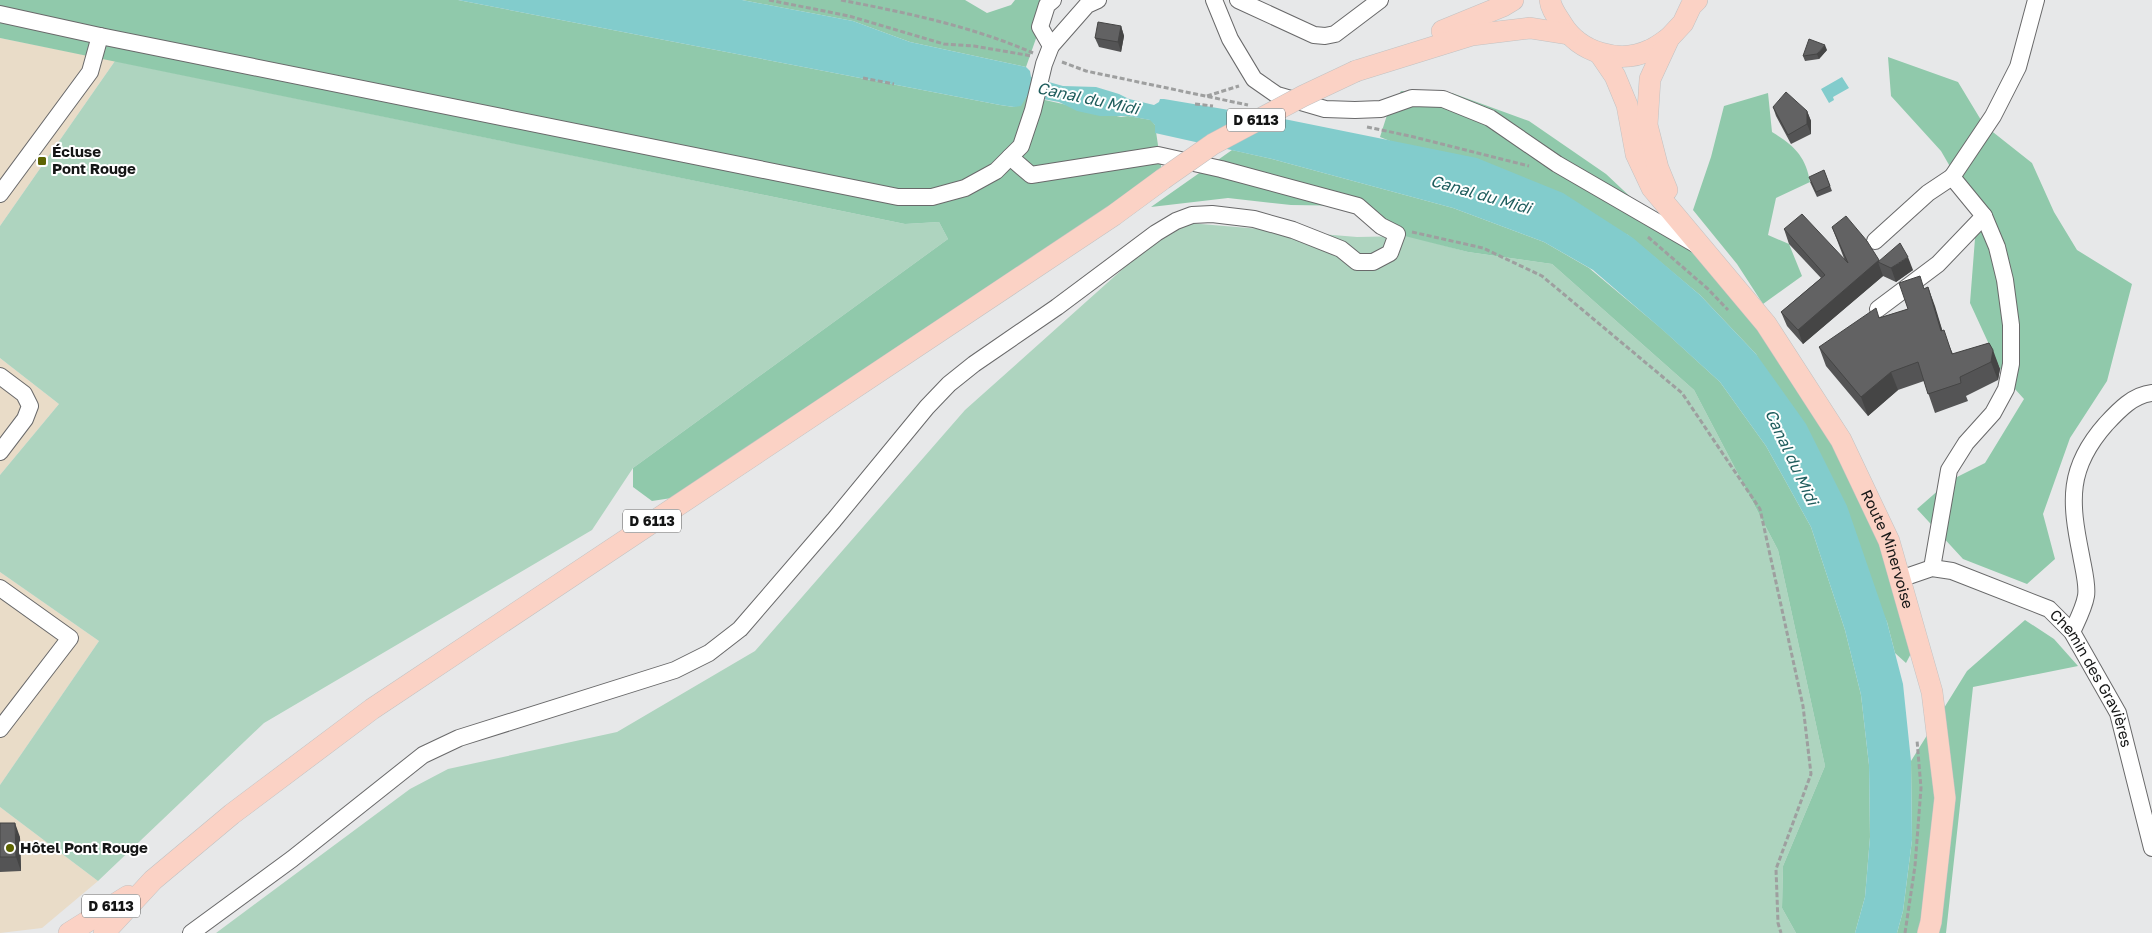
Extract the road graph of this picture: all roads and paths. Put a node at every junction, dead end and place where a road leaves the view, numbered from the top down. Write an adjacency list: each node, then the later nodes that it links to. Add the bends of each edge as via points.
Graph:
1 (769, 0): 17 (path, via 849,16 944,44)
2 (842, 0): 17 (path, via 945,22)
3 (1053, 0): 17 (street, via 1047,5 1040,27)
4 (1098, 0): 17 (street, via 1087,5)
5 (1214, 0): 20 (street, via 1230,39)
6 (1238, 0): 7 (street, via 1314,35 1325,36 1335,34)
7 (1380, 0)
8 (1513, 0): 18 (main road, D 6113, via 1433,35)
9 (1550, 0): 13 (main road)
10 (2036, 0): 29 (street, via 2018,67 1993,116)
11 (1693, 2): 15 (main road, via 1683,23)
12 (0, 14): 14 (street)
13 (1568, 34): 16 (main road); 18 (main road, D 6113, via 1530,28 1472,35)
14 (100, 36): 27 (street, via 898,198 932,197 965,188 996,171); 30 (street, via 90,72)
15 (1669, 38): 16 (main road, via 1649,51 1632,56); 32 (main road, via 1650,78 1647,125 1658,168)
16 (1600, 54): 32 (main road, via 1615,76 1628,105 1636,154 1652,188)
17 (1047, 56): 22 (path, via 1086,71); 27 (street, via 1021,146)
18 (1399, 56): 49 (main road, D 6113, bridge, via 1356,71 1303,96 1213,144 1114,215 372,709 240,808)
19 (863, 78): 21 (path)
20 (1254, 79): 22 (path); 36 (street, via 1277,95 1325,109 1381,109 1412,98 1443,99 1490,118 1557,164)
21 (894, 84)
22 (1207, 96): 25 (path)
23 (1195, 104): 24 (path)
24 (1213, 106)
25 (1256, 106)
26 (1364, 127): 28 (path)
27 (1010, 157): 33 (street, via 1031,175 1158,155 1221,168 1358,206 1381,226)
28 (1534, 168)
29 (1952, 177): 31 (street); 35 (street, via 1928,193)
30 (0, 194)
31 (1984, 216): 37 (street, via 1938,264); 42 (street, via 1997,247 2005,280 2011,325 2011,364 2006,389 1993,413 1966,443 1949,470)
32 (1680, 220): 36 (main road, Route Minervoise)
33 (1397, 234): 52 (street, via 1390,253 1373,262 1357,262 1341,249 1254,219 1212,214 1192,215 1176,221 949,384 740,629 710,653 675,670 459,738 423,755 292,859); 53 (path, via 1416,231 1483,248 1542,276 1682,393 1760,509 1803,706 1811,774 1776,869)
34 (1644, 234): 38 (path, via 1708,289)
35 (1875, 241)
36 (1703, 249): 43 (main road, Route Minervoise, via 1766,324 1841,440 1890,541)
37 (1878, 309)
38 (1728, 311)
39 (0, 376): 41 (street, via 24,394 30,406 26,419)
40 (2152, 393): 45 (street, via 2142,394 2120,409 2081,460 2073,489 2086,596)
41 (0, 452)
42 (1932, 568): 43 (street); 45 (street, Chemin des Gravières, via 1952,571 2049,609)
43 (1900, 580): 55 (main road, Route Minervoise, via 1932,692 1945,798)
44 (0, 588): 46 (street, via 70,638)
45 (2072, 632): 48 (street, Chemin des Gravières, via 2118,713)
46 (0, 729)
47 (1916, 730): 54 (path, via 1921,788 1916,866)
48 (2152, 848)
49 (154, 880): 50 (main road, D 6113); 51 (main road, D 6113)
50 (69, 933)
51 (104, 933)
52 (191, 933)
53 (1781, 933)
54 (1905, 933)
55 (1928, 933)

